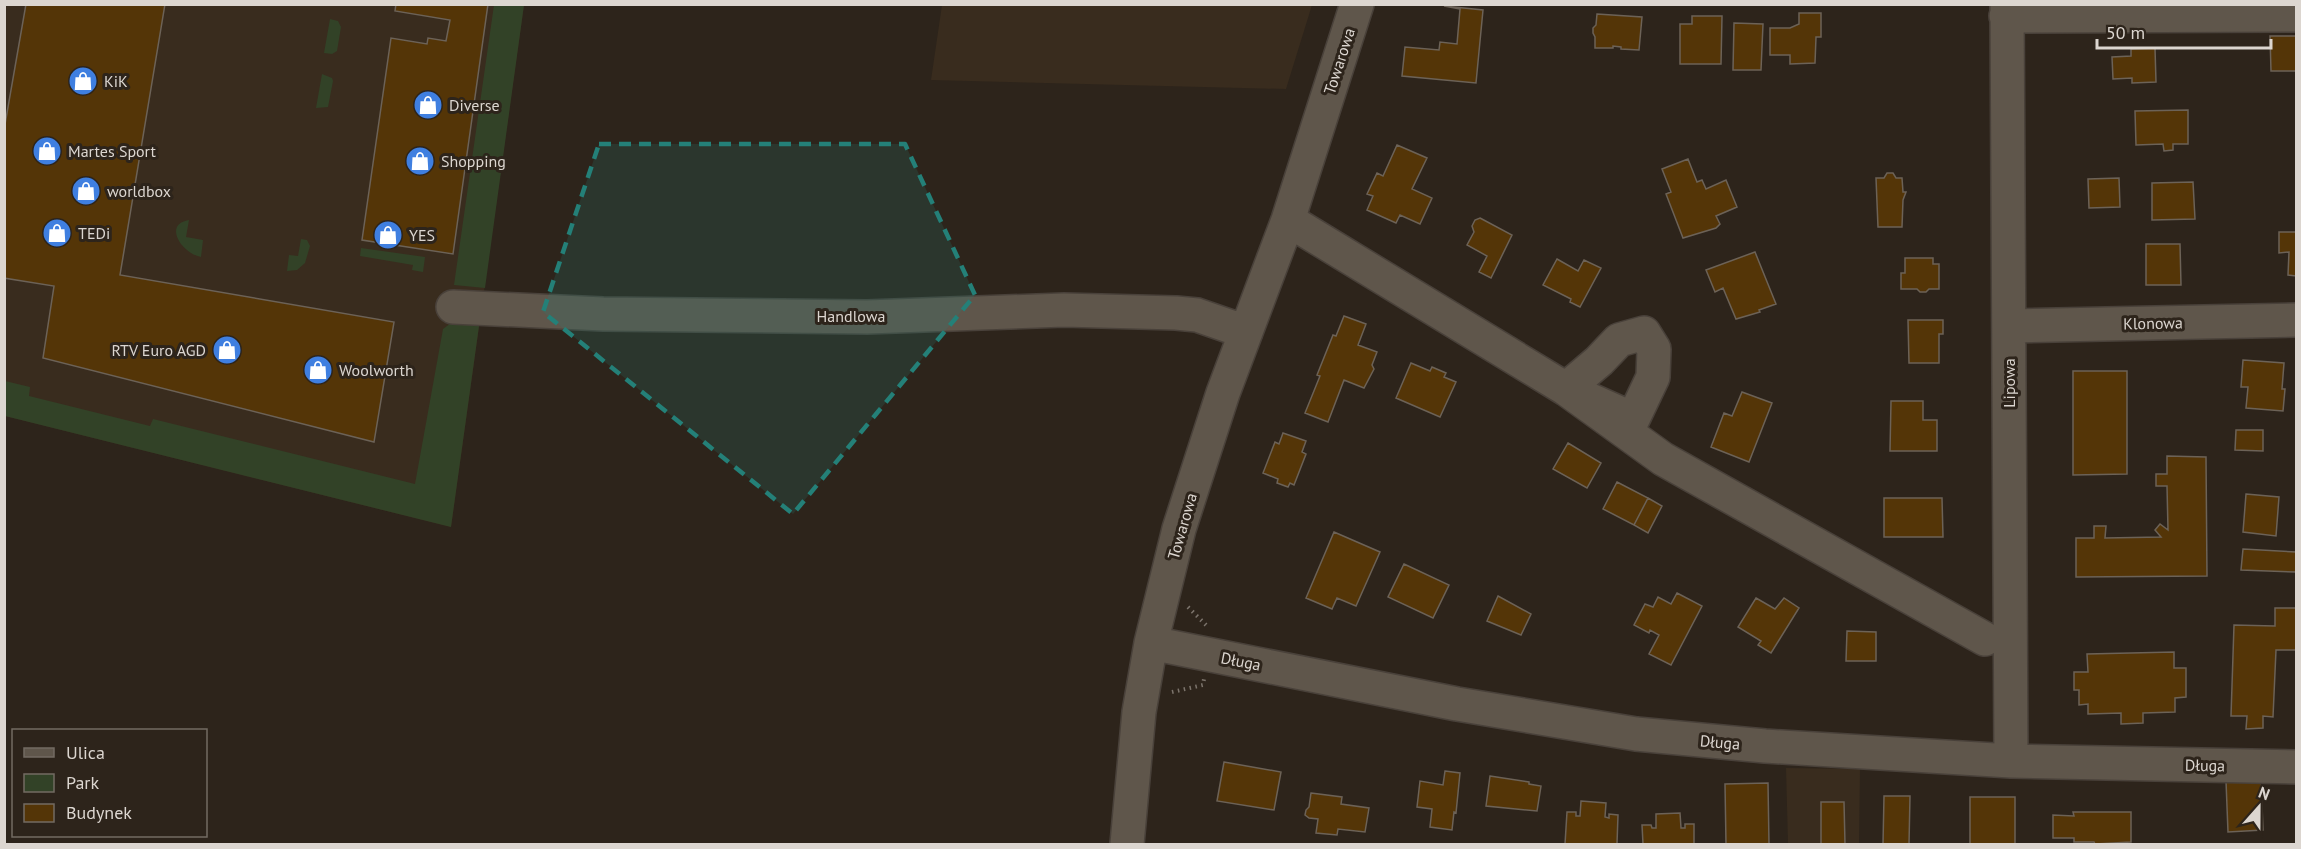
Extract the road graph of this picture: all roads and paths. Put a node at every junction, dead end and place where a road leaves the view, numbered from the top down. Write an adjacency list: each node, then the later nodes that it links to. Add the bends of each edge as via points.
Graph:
1 (1358, 4): 4 (street, Towarowa)
2 (2006, 10): 3 (street); 7 (street, Lipowa)
3 (2296, 15)
4 (1288, 220): 8 (street, Towarowa); 10 (street, via 1566,388 1663,459)
5 (453, 307): 8 (street, Handlowa, via 603,314 867,317 1064,310 1176,313 1197,315)
6 (2296, 320): 7 (street, Klonowa)
7 (2009, 326): 14 (street, Lipowa)
8 (1246, 332): 11 (street, Towarowa, via 1179,530)
9 (1183, 603): 12 (path, via 1213,632)
10 (1985, 639)
11 (1151, 643): 12 (street, Długa); 16 (street, Towarowa, via 1139,712)
12 (1207, 654): 13 (path, via 1203,684 1173,690); 14 (street, Długa, via 1636,735)
13 (1167, 699)
14 (2011, 761): 15 (street, Długa)
15 (2296, 767)
16 (1127, 844)

